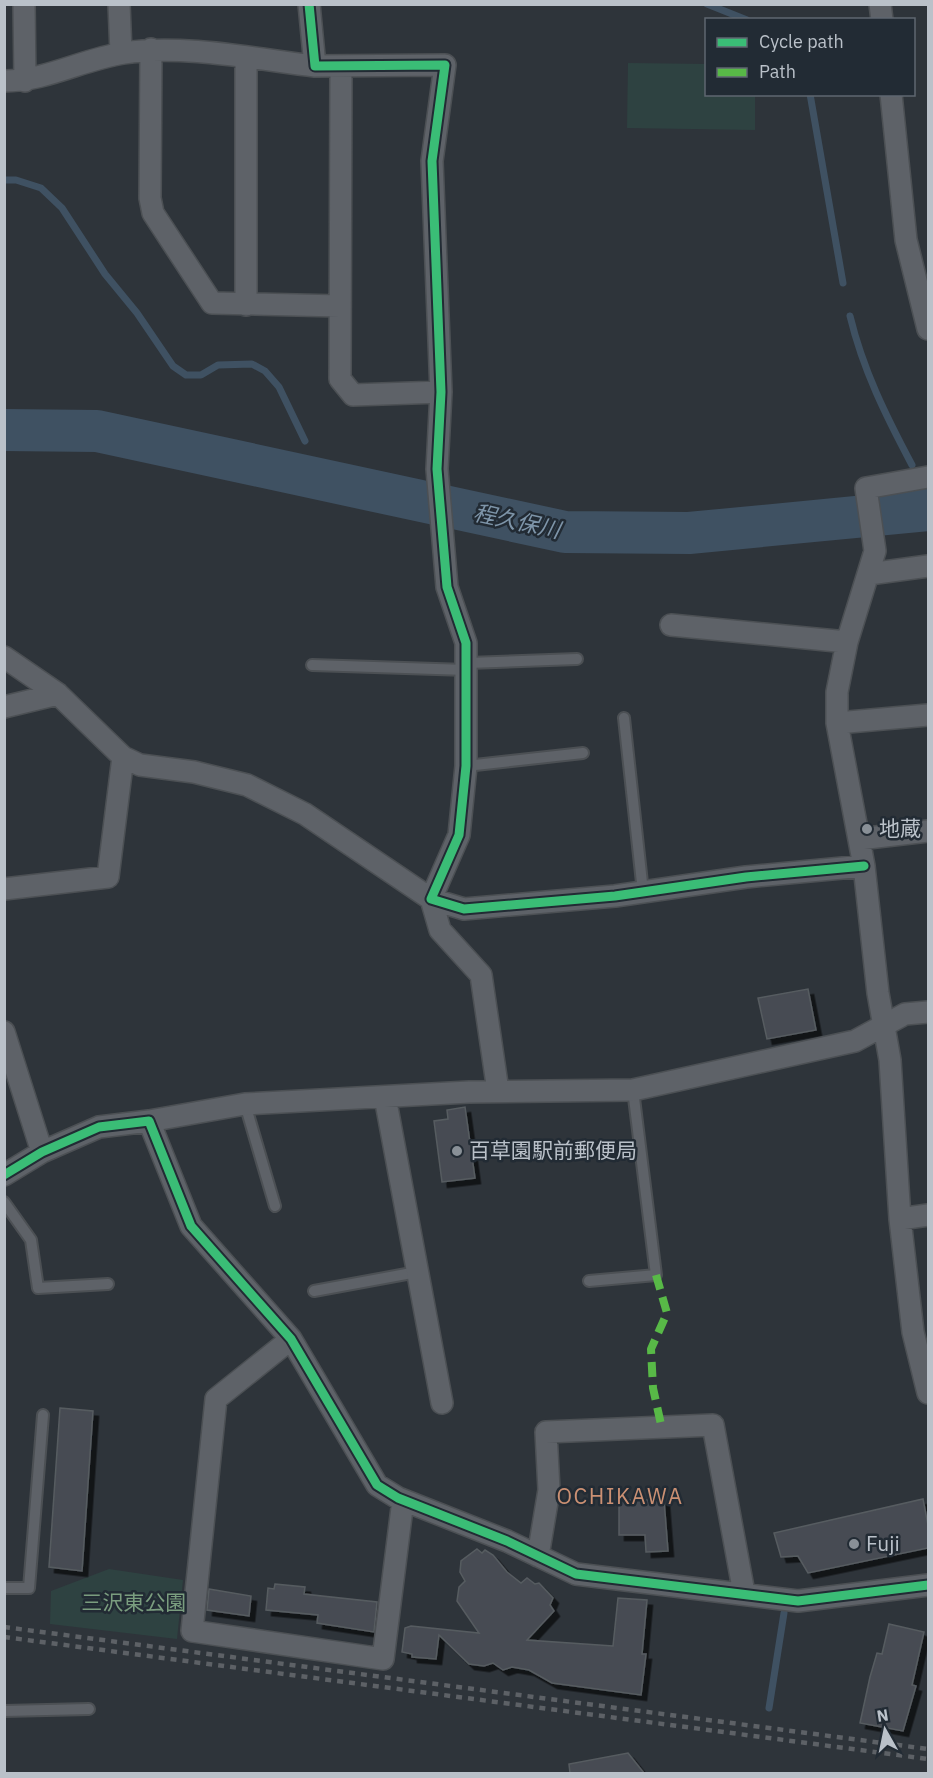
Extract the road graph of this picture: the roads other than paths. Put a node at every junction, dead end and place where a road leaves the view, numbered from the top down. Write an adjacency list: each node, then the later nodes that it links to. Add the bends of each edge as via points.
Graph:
1 (24, 4): 9 (street)
2 (119, 4): 5 (street)
3 (309, 4): 7 (street)
4 (151, 50): 5 (street); 6 (street); 11 (street, via 153,213 212,303)
5 (121, 53): 9 (street)
6 (246, 58): 7 (street); 11 (street)
7 (315, 66): 8 (street)
8 (340, 66): 12 (street); 14 (street, via 445,65 432,161)
9 (15, 81)
10 (891, 96): 13 (street, via 906,240)
11 (246, 305): 12 (street)
12 (340, 306): 14 (street, via 340,379 353,395)
13 (928, 329)
14 (441, 392): 23 (street, via 438,473 447,587 466,643)
15 (928, 477): 17 (street, via 866,488 874,550)
16 (928, 566): 17 (street)
17 (869, 574): 19 (street)
18 (671, 625): 19 (street)
19 (847, 642): 28 (street, via 837,692)
20 (4, 657): 24 (street)
21 (577, 658): 23 (lane)
22 (312, 665): 23 (lane)
23 (468, 667): 31 (street)
24 (58, 694): 25 (street); 30 (street)
25 (4, 707)
26 (928, 715): 28 (street)
27 (624, 718): 36 (lane)
28 (837, 723): 33 (street)
29 (583, 753): 31 (lane)
30 (123, 757): 35 (street, via 108,878); 37 (street, via 140,765 194,772 247,785 305,814)
31 (466, 766): 37 (street, via 459,835)
32 (928, 831): 33 (street)
33 (859, 839): 34 (street)
34 (864, 866): 36 (street); 39 (street)
35 (4, 889)
36 (643, 892): 37 (street, via 464,909)
37 (431, 899): 42 (street, via 440,930 481,975)
38 (928, 1012): 39 (street, via 905,1014)
39 (884, 1025): 41 (street, via 855,1041); 51 (street, via 890,1060)
40 (4, 1032): 46 (street)
41 (633, 1090): 42 (street); 53 (lane, via 656,1275)
42 (498, 1091): 43 (street)
43 (385, 1097): 44 (street); 52 (street)
44 (245, 1104): 45 (street); 49 (lane)
45 (149, 1121): 46 (street, via 99,1127); 56 (street, via 191,1226)
46 (42, 1152): 47 (street)
47 (4, 1175)
48 (4, 1202): 54 (lane, via 31,1240 38,1288)
49 (275, 1206)
50 (928, 1215): 51 (street)
51 (900, 1219): 57 (street, via 913,1332)
52 (417, 1272): 55 (lane); 58 (street)
53 (589, 1281)
54 (108, 1284)
55 (315, 1291)
56 (291, 1339): 60 (street, via 377,1485); 60 (street, via 216,1399 192,1631 383,1659)
57 (928, 1393)
58 (442, 1402)
59 (43, 1415): 63 (lane, via 29,1588)
60 (403, 1500): 61 (street)
61 (538, 1556): 64 (street, via 576,1574); 64 (street, via 549,1490 546,1432 713,1425)
62 (928, 1585): 64 (street, via 798,1601)
63 (4, 1588)
64 (744, 1593)
65 (89, 1709): 66 (lane)
66 (4, 1711)

